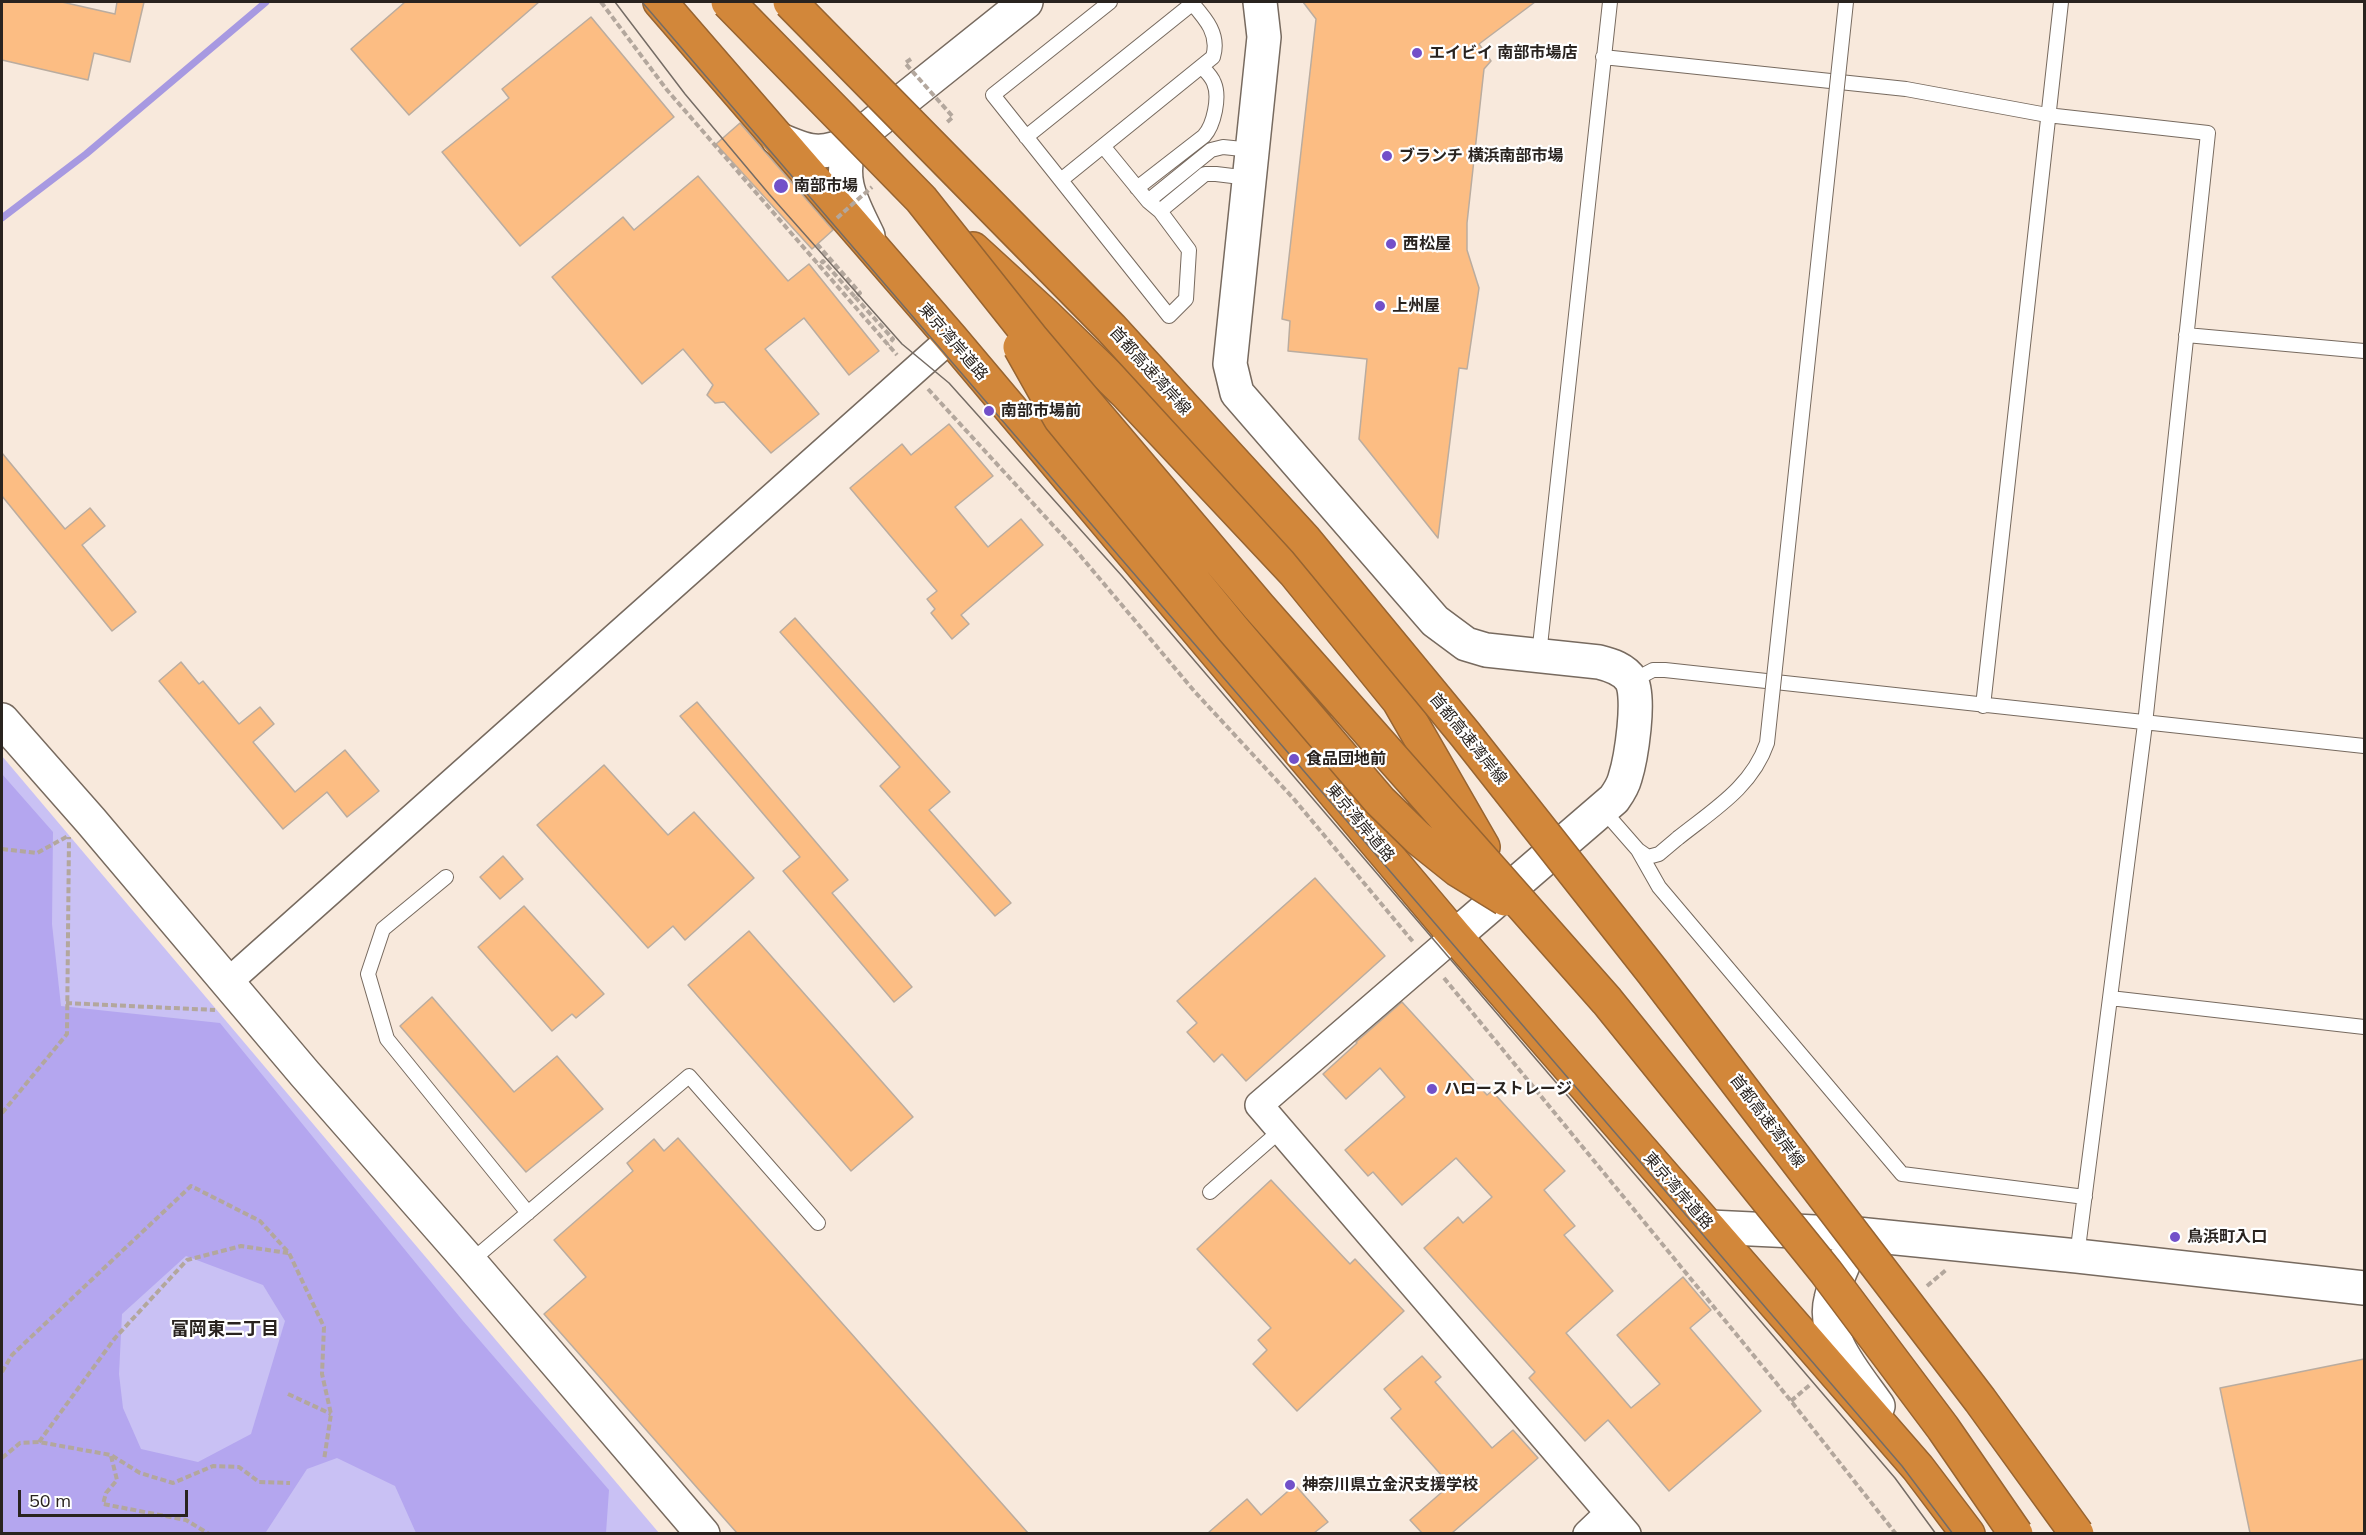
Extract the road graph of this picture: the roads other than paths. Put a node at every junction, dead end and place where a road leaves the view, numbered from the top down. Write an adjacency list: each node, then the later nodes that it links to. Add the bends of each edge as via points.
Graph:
1 (660, 2): 17 (highway, 東京湾岸道路)
2 (729, 2): 26 (highway, bridge)
3 (790, 2): 65 (highway, 首都高速湾岸線, bridge, via 1112,328 1305,540 1652,971)
4 (798, 2): 14 (highway)
5 (1026, 2): 14 (street)
6 (1110, 2): 16 (lane, via 993,95)
7 (1192, 2): 13 (lane, via 1213,33 1214,54); 16 (lane)
8 (1260, 2): 20 (street, via 1264,37)
9 (1610, 2): 12 (lane)
10 (1846, 2): 40 (lane, bridge, via 1767,743 1748,779 1678,838 1654,857)
11 (2061, 2): 15 (lane)
12 (1603, 57): 15 (lane, via 1906,89); 31 (lane)
13 (1202, 67): 19 (lane); 22 (lane, via 1215,86 1210,127 1204,136)
14 (898, 105): 18 (street); 39 (highway, via 1060,273 1301,539)
15 (2047, 115): 27 (lane, via 2208,133); 33 (lane)
16 (1026, 137): 21 (lane)
17 (778, 139): 18 (street, via 815,152 827,152); 25 (highway, 東京湾岸道路)
18 (851, 142): 25 (street, via 845,168 847,191)
19 (1103, 146): 21 (lane); 22 (lane)
20 (1251, 164): 23 (lane, via 1223,147 1215,148); 24 (lane, via 1205,174); 31 (street, via 1230,364 1237,393 1435,621 1466,644)
21 (1061, 180): 24 (lane, via 1169,316 1186,299 1190,255)
22 (1137, 188): 23 (lane)
23 (1148, 201): 24 (lane)
24 (1160, 211)
25 (875, 252): 28 (highway, 東京湾岸道路)
26 (976, 260): 29 (highway, bridge); 38 (highway, via 1044,314 1125,392 1295,573 1399,701); 42 (highway, bridge, via 1060,418 1233,629 1380,801 1458,870)
27 (2186, 335): 30 (lane); 35 (lane)
28 (951, 338): 43 (highway, 東京湾岸道路); 46 (street)
29 (1039, 347): 38 (highway, bridge, via 1111,413 1387,725); 42 (highway, bridge, via 1116,469 1394,788); 44 (highway, bridge, via 1259,607)
30 (2364, 351)
31 (1539, 655): 32 (street, via 1612,665)
32 (1632, 681): 33 (lane, via 1653,670 1665,670); 37 (street, via 1635,704 1626,777 1618,794)
33 (1983, 706): 35 (lane)
34 (2, 720): 46 (street, via 80,828)
35 (2145, 724): 36 (lane); 47 (lane)
36 (2364, 746)
37 (1603, 810): 39 (street); 40 (lane)
38 (1483, 847): 45 (highway, bridge)
39 (1557, 850): 43 (street); 55 (highway)
40 (1638, 850): 51 (lane, via 1659,887 1902,1174)
41 (446, 877): 52 (lane, via 383,929 368,974 387,1039)
42 (1512, 903): 44 (highway, bridge)
43 (1455, 936): 49 (street, via 1259,1105); 54 (highway, 東京湾岸道路)
44 (1557, 943): 45 (highway, bridge)
45 (1590, 981): 64 (highway, bridge, via 1826,1272)
46 (227, 983): 57 (street)
47 (2110, 998): 48 (lane); 51 (lane)
48 (2364, 1027)
49 (1281, 1130): 50 (lane); 60 (street)
50 (1210, 1192)
51 (2085, 1197): 56 (lane)
52 (528, 1213): 53 (lane, via 689,1076); 57 (lane)
53 (818, 1223)
54 (1710, 1227): 55 (street); 59 (highway, 東京湾岸道路)
55 (1857, 1234): 56 (street); 59 (street, via 1830,1301 1832,1329); 65 (highway)
56 (2077, 1256): 58 (street)
57 (470, 1262): 61 (street)
58 (2364, 1288)
59 (1918, 1468): 63 (highway, 東京湾岸道路)
60 (1618, 1523): 62 (street)
61 (703, 1533)
62 (1587, 1533)
63 (1968, 1533)
64 (2016, 1533)
65 (2079, 1533)

